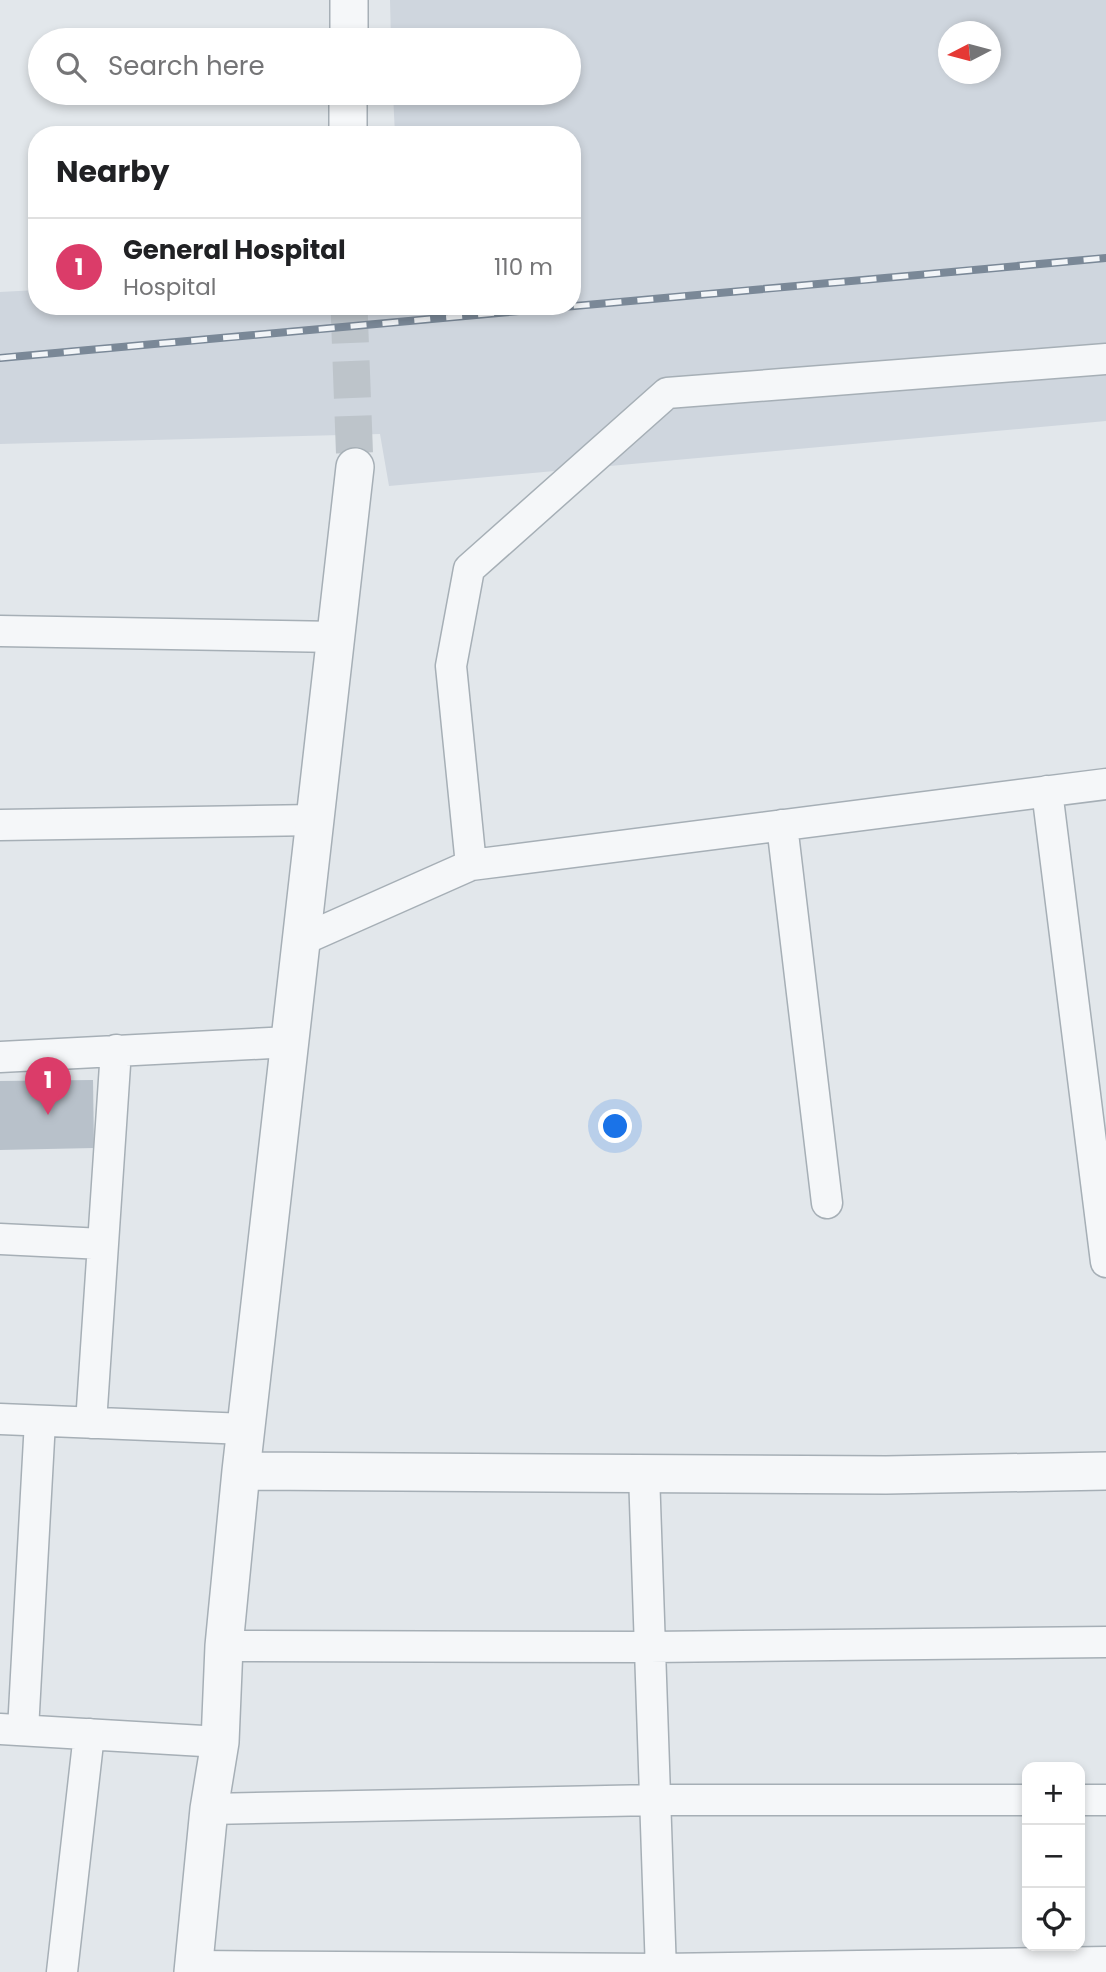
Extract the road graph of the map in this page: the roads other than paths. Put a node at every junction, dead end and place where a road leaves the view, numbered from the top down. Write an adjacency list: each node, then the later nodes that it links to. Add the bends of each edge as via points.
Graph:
1 (349, 0): 2 (street)
2 (349, 28)
3 (348, 105): 4 (street)
4 (348, 126)
5 (1106, 359): 14 (street, via 667,393 468,569 451,666)
6 (355, 467): 8 (street)
7 (0, 631): 8 (street)
8 (337, 637): 11 (street)
9 (1106, 783): 10 (street)
10 (1047, 791): 13 (street); 22 (street)
11 (316, 820): 12 (street); 15 (street)
12 (0, 825)
13 (782, 825): 14 (street); 19 (street)
14 (471, 865): 15 (street)
15 (302, 940): 16 (street)
16 (290, 1042): 17 (street); 26 (street)
17 (116, 1050): 18 (street); 21 (street)
18 (0, 1057)
19 (827, 1203)
20 (0, 1239): 21 (street)
21 (103, 1244): 25 (street)
22 (1106, 1262)
23 (0, 1419): 24 (street)
24 (40, 1421): 25 (street); 33 (street)
25 (91, 1423): 26 (street)
26 (246, 1429): 27 (street)
27 (241, 1471): 29 (street); 31 (street)
28 (1106, 1471): 29 (street)
29 (644, 1473): 32 (street)
30 (1106, 1643): 32 (street)
31 (225, 1646): 32 (street); 35 (street)
32 (650, 1647): 39 (street)
33 (12, 1729): 34 (street)
34 (89, 1734): 35 (street); 45 (street)
35 (220, 1742): 40 (street)
36 (1022, 1800): 39 (street)
37 (1085, 1800): 38 (street)
38 (1106, 1800)
39 (655, 1801): 40 (street); 44 (street)
40 (209, 1809): 42 (street)
41 (1106, 1962): 43 (street)
42 (193, 1969): 44 (street)
43 (860, 1969): 44 (street)
44 (661, 1971)
45 (62, 1972)

